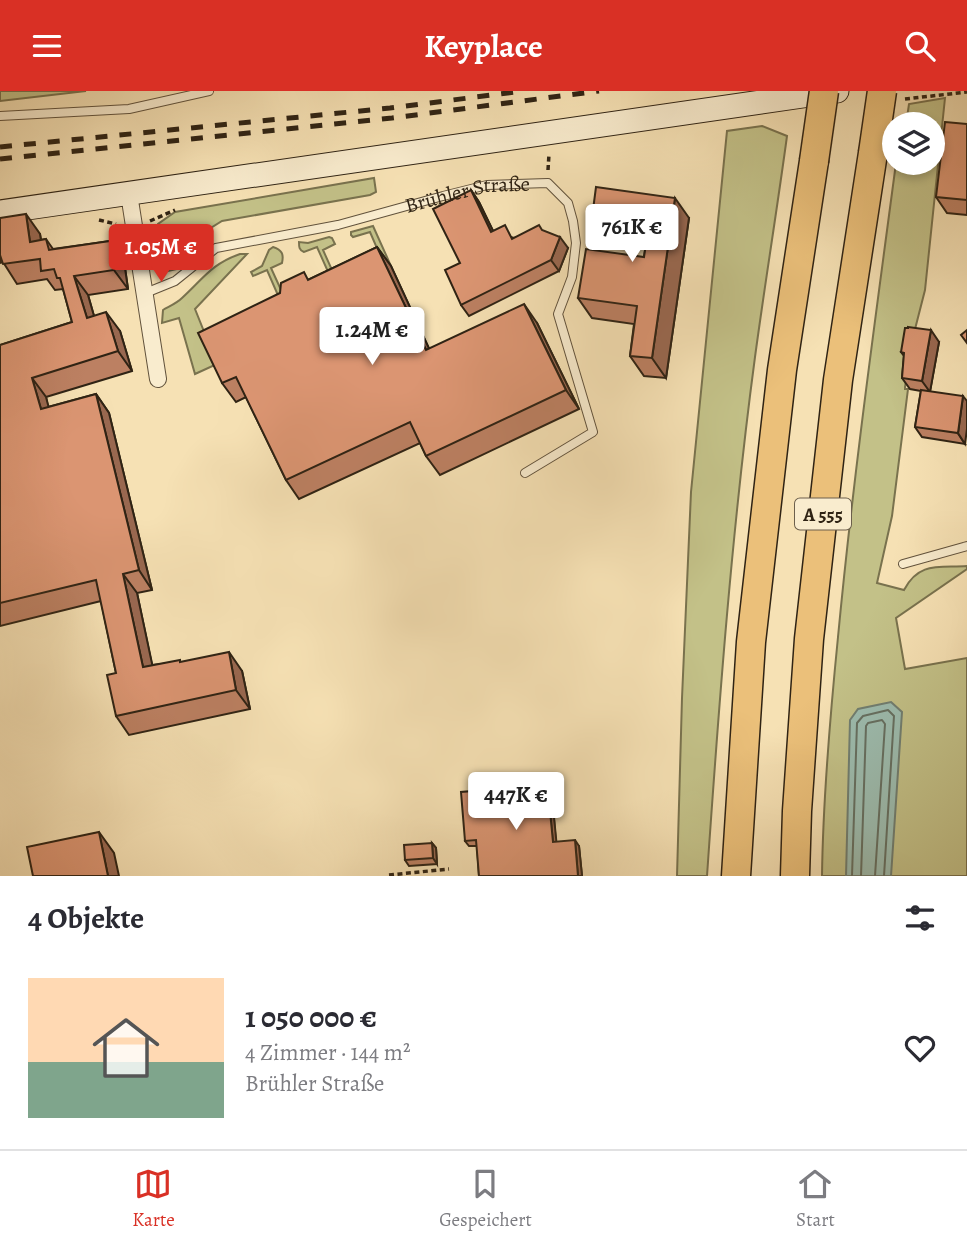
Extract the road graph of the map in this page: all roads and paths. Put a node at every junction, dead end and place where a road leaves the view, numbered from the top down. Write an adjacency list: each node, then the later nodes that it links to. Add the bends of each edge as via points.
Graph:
1 (209, 91): 5 (lane, via 129,109)
2 (824, 91): 15 (highway, A 555, bridge, via 782,370 751,642)
3 (837, 91): 6 (main road)
4 (882, 91): 16 (highway, A 555, bridge, via 838,380 811,625)
5 (0, 116)
6 (129, 194): 7 (main road); 8 (street)
7 (0, 212)
8 (144, 294): 9 (street); 10 (lane, Brühler Straße, via 175,281 216,248 338,225 488,185 548,183 568,203 573,221 572,277 558,314 593,432)
9 (158, 379)
10 (525, 473)
11 (967, 546): 12 (lane)
12 (903, 564)
13 (449, 869): 14 (path)
14 (388, 875)
15 (736, 876)
16 (795, 876)

